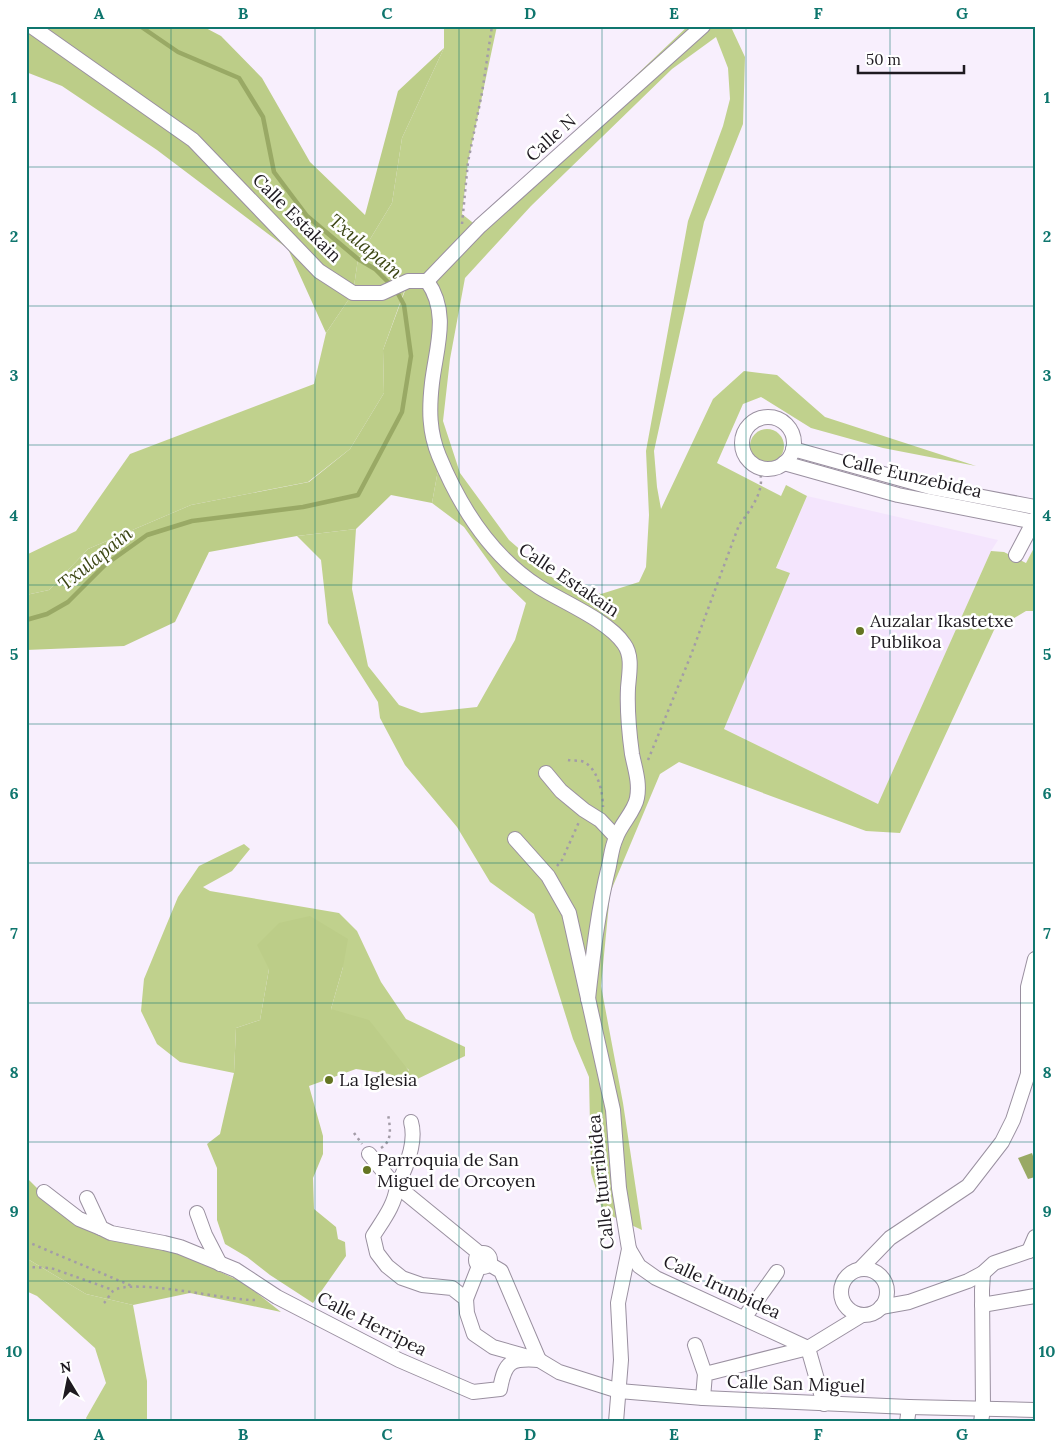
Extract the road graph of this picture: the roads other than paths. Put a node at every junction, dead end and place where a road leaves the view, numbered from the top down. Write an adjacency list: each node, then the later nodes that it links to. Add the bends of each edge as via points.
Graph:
1 (30, 26): 3 (street, Calle Estakain, via 193,140 319,271 353,293 382,293 408,281)
2 (703, 26): 3 (street, Calle N, via 462,243)
3 (427, 281): 10 (street, Calle Estakain, via 440,306 441,325 430,402 432,440 450,484 483,536 510,566 585,613 625,644 630,659 627,707 638,782 637,801)
4 (793, 448): 5 (street); 5 (street, Calle Eunzebidea, via 790,431 777,420 760,419 746,430 742,447 750,462 771,469); 6 (street, Calle Eunzebidea, via 930,487)
5 (784, 463): 7 (street, Calle Eunzebidea, via 898,495)
6 (1035, 507)
7 (1034, 521): 8 (street, Calle Eunzebidea)
8 (1016, 555)
9 (546, 773): 10 (street, via 561,791 600,820)
10 (616, 837): 13 (street, Calle Estakain, via 604,886)
11 (515, 839): 13 (street, Calle Iturribidea, via 548,876 568,912)
12 (1035, 959): 14 (street, via 1028,987)
13 (588, 999): 23 (street, Calle Iturribidea, via 613,1110 619,1188)
14 (1031, 1074): 27 (street, via 1002,1142 968,1186 890,1238)
15 (411, 1122): 17 (street, via 413,1138)
16 (370, 1154): 17 (street)
17 (397, 1186): 25 (street); 31 (street, via 387,1215 373,1236 377,1253 402,1278 422,1285 452,1288)
18 (44, 1192): 21 (street, Calle Herripea, via 79,1219)
19 (87, 1198): 21 (street)
20 (197, 1213): 26 (street)
21 (101, 1228): 26 (street, Calle Herripea, via 111,1233 180,1247)
22 (1035, 1236): 24 (street)
23 (629, 1249): 35 (street, Calle Irunbidea, via 639,1266 656,1278); 40 (street, Calle Iturribidea, via 618,1303)
24 (1032, 1250): 29 (street, via 994,1263)
25 (482, 1261): 31 (street); 38 (street, via 501,1271)
26 (220, 1264): 38 (street, Calle Herripea, via 399,1360 473,1392 500,1389 503,1372 508,1365 523,1358)
27 (861, 1268): 33 (street, via 877,1272 885,1282 887,1295); 34 (street, via 845,1277 840,1292 846,1308)
28 (777, 1272): 35 (street)
29 (983, 1273): 32 (street); 33 (street, via 909,1302)
30 (1035, 1296): 32 (street)
31 (466, 1299): 38 (street, Calle San Miguel, via 474,1334 493,1347)
32 (982, 1305): 45 (street)
33 (881, 1307): 34 (street)
34 (862, 1315): 37 (street)
35 (744, 1318): 37 (street, Calle Irunbidea)
36 (695, 1345): 39 (street)
37 (808, 1348): 39 (street); 42 (street)
38 (539, 1360): 40 (street, Calle San Miguel, via 559,1372)
39 (705, 1374): 41 (street)
40 (619, 1391): 41 (street, Calle San Miguel); 46 (street, Calle Iturribidea)
41 (702, 1398): 42 (street, Calle San Miguel)
42 (824, 1404): 43 (street, Calle San Miguel)
43 (908, 1407): 45 (street, Calle San Miguel); 47 (street)
44 (1035, 1410): 45 (street, Calle San Miguel)
45 (982, 1415)
46 (616, 1422)
47 (907, 1422)

